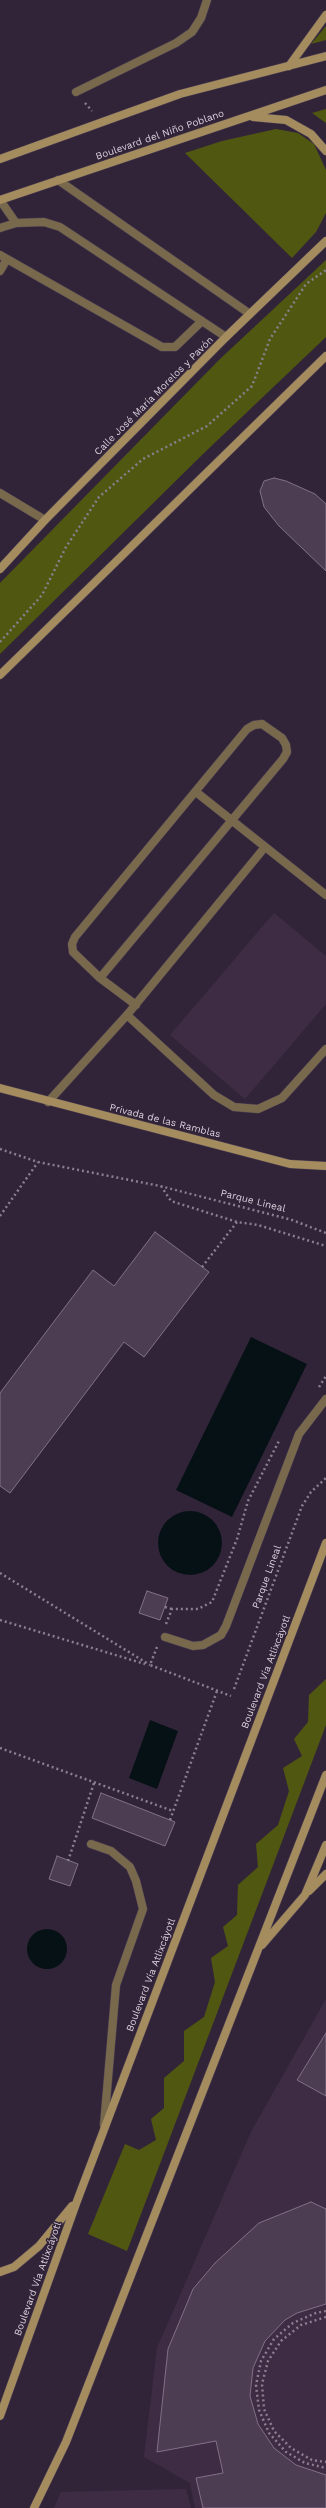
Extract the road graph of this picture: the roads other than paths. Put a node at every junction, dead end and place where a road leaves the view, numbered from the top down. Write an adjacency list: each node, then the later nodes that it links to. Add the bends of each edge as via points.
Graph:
1 (207, 0): 6 (street, via 201,18 192,32 176,43)
2 (326, 15): 4 (main road)
3 (326, 56): 4 (main road)
4 (289, 66): 9 (main road, via 180,94)
5 (326, 90): 7 (main road, Boulevard del Niño Poblano)
6 (76, 92)
7 (230, 121): 8 (main road, via 258,116 286,120 311,134); 10 (main road, Boulevard del Niño Poblano)
8 (326, 151)
9 (0, 159)
10 (58, 180): 11 (main road, Boulevard del Niño Poblano); 17 (street)
11 (0, 200): 12 (street)
12 (16, 223): 13 (street); 18 (street, via 44,222 60,227)
13 (0, 228)
14 (326, 241): 17 (main road, Calle José María Morelos y Pavón)
15 (4, 257): 16 (street); 18 (street, via 162,347 175,347)
16 (0, 271)
17 (250, 314): 19 (main road, Calle José María Morelos y Pavón)
18 (202, 321): 19 (street)
19 (226, 337): 22 (main road, Calle José María Morelos y Pavón)
20 (326, 356): 24 (main road)
21 (0, 493): 22 (street)
22 (45, 520): 23 (main road, Calle José María Morelos y Pavón)
23 (0, 569)
24 (0, 675)
25 (196, 792): 26 (street); 26 (street, via 247,729 262,724 282,738 287,752); 29 (street, via 75,937 72,944 73,952)
26 (232, 820): 27 (street); 29 (street)
27 (265, 847): 28 (street); 30 (street)
28 (326, 895)
29 (100, 978): 30 (street)
30 (136, 1005): 31 (street)
31 (127, 1015): 32 (street, via 214,1095 234,1107 258,1109 282,1098); 34 (street)
32 (326, 1050)
33 (0, 1088): 34 (main road, Privada de las Ramblas)
34 (48, 1102): 35 (main road, Privada de las Ramblas, via 290,1164)
35 (326, 1166)
36 (326, 1399): 38 (street, via 299,1434 221,1635 203,1645 193,1646)
37 (326, 1543): 45 (main road, Boulevard Vía Atlixcáyotl)
38 (164, 1634)
39 (326, 1775): 44 (main road)
40 (91, 1844): 45 (street, via 111,1851 130,1867 143,1909 116,1985)
41 (326, 1845): 43 (main road)
42 (326, 1874): 43 (main road)
43 (305, 1894): 44 (main road)
44 (257, 1950): 49 (main road, via 66,2442)
45 (104, 2128): 46 (main road, Boulevard Vía Atlixcáyotl)
46 (77, 2201): 47 (main road, via 39,2246 14,2267); 48 (main road, Boulevard Vía Atlixcáyotl)
47 (0, 2272)
48 (0, 2416)
49 (34, 2508)

